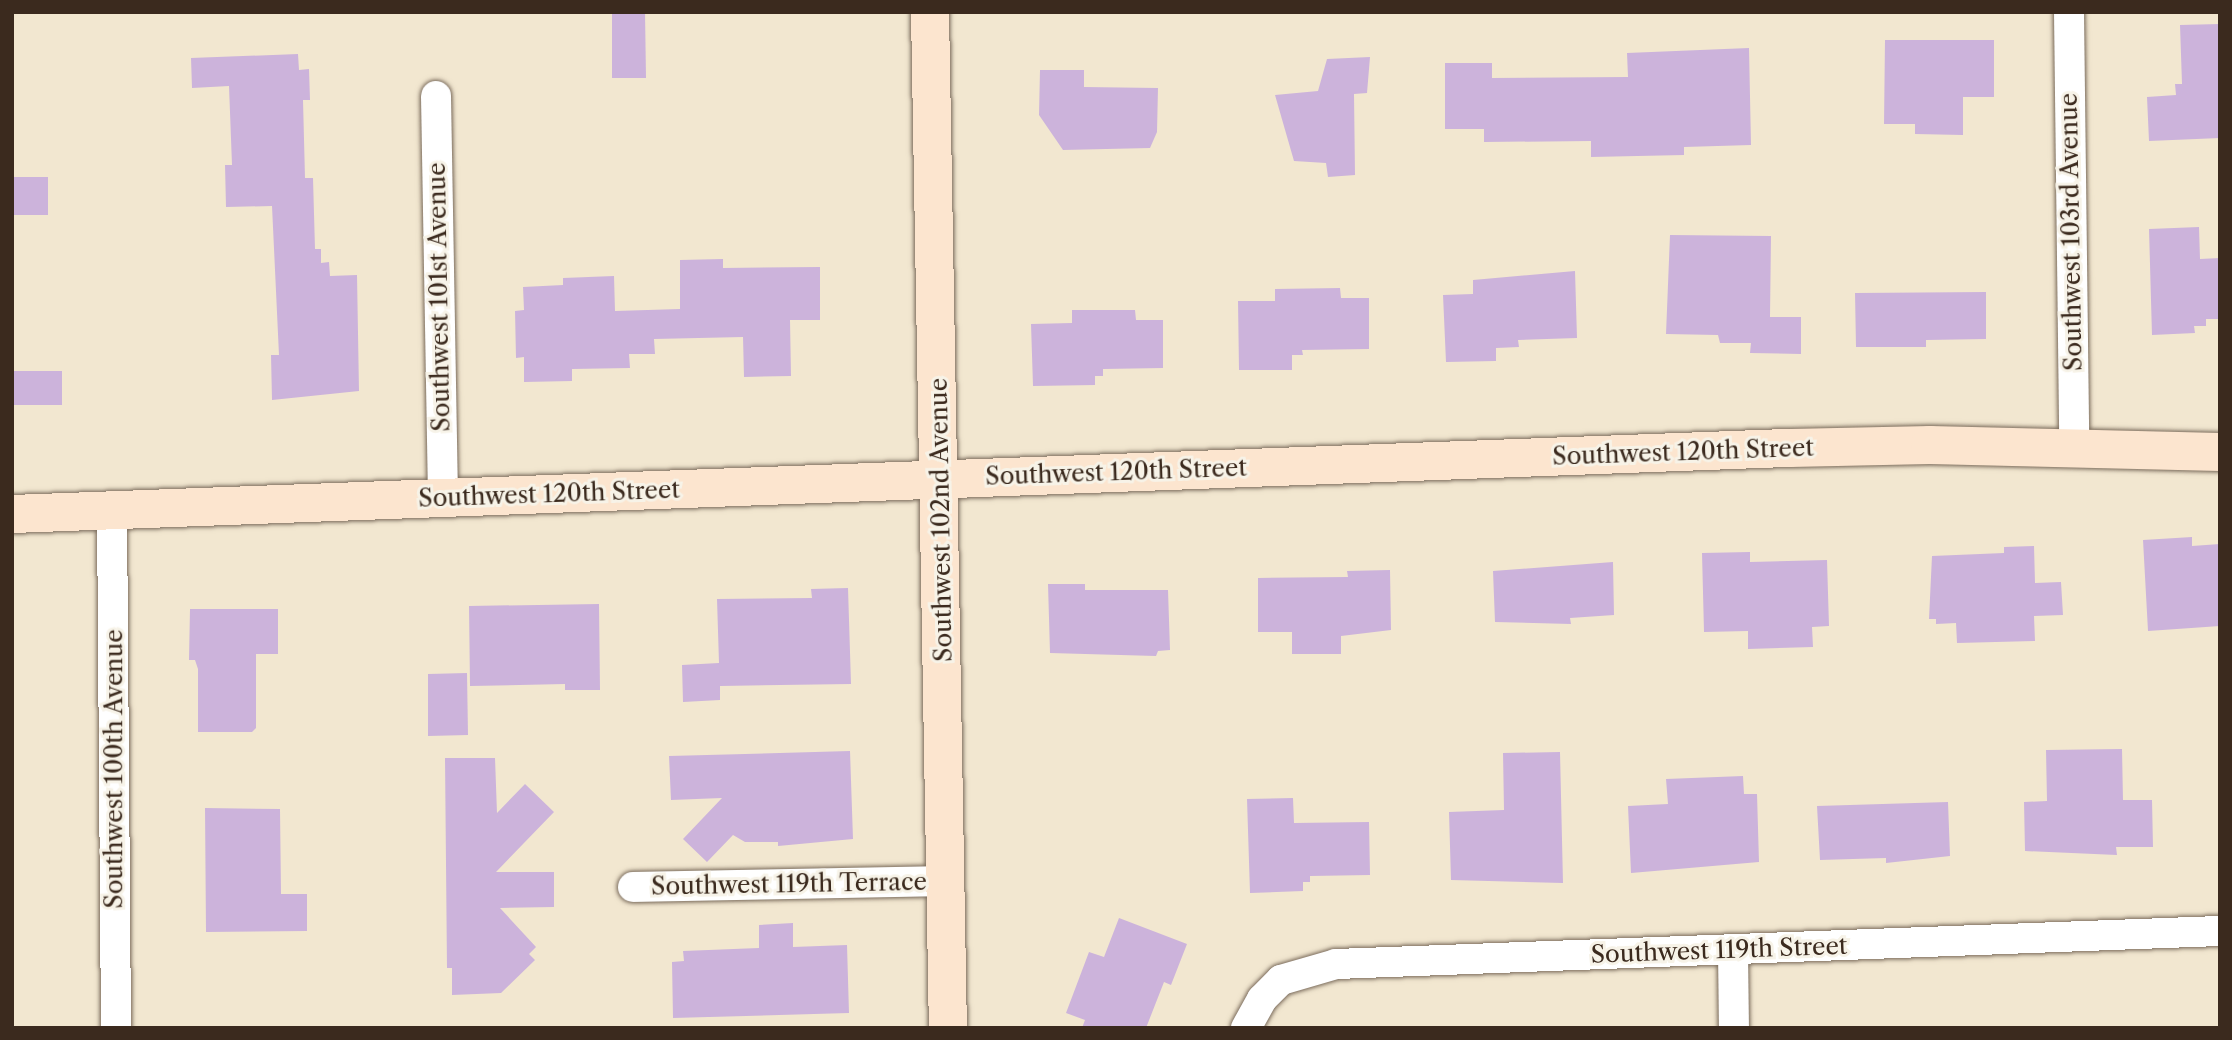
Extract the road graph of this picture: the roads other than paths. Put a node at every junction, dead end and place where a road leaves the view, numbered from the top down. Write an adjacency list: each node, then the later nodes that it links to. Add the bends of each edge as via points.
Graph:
1 (930, 12): 6 (street, Southwest 102nd Avenue)
2 (2068, 12): 4 (street, Southwest 103rd Avenue)
3 (436, 96): 7 (street, Southwest 101st Avenue)
4 (2074, 451): 5 (street, Southwest 120th Street); 6 (street, Southwest 120th Street, via 1790,448)
5 (2220, 452)
6 (941, 478): 7 (street, Southwest 120th Street); 10 (street, Southwest 102nd Avenue)
7 (443, 498): 8 (street, Southwest 120th Street)
8 (111, 509): 9 (street, Southwest 120th Street); 14 (street, Southwest 100th Avenue)
9 (12, 513)
10 (946, 881): 11 (street, Southwest 119th Terrace); 15 (street, Southwest 102nd Avenue)
11 (633, 887)
12 (2220, 931): 13 (street, Southwest 119th Street)
13 (1733, 950): 16 (street, Southwest 119th Street, via 1336,964 1281,980 1262,999); 17 (street)
14 (116, 1028)
15 (947, 1028)
16 (1246, 1028)
17 (1734, 1028)

